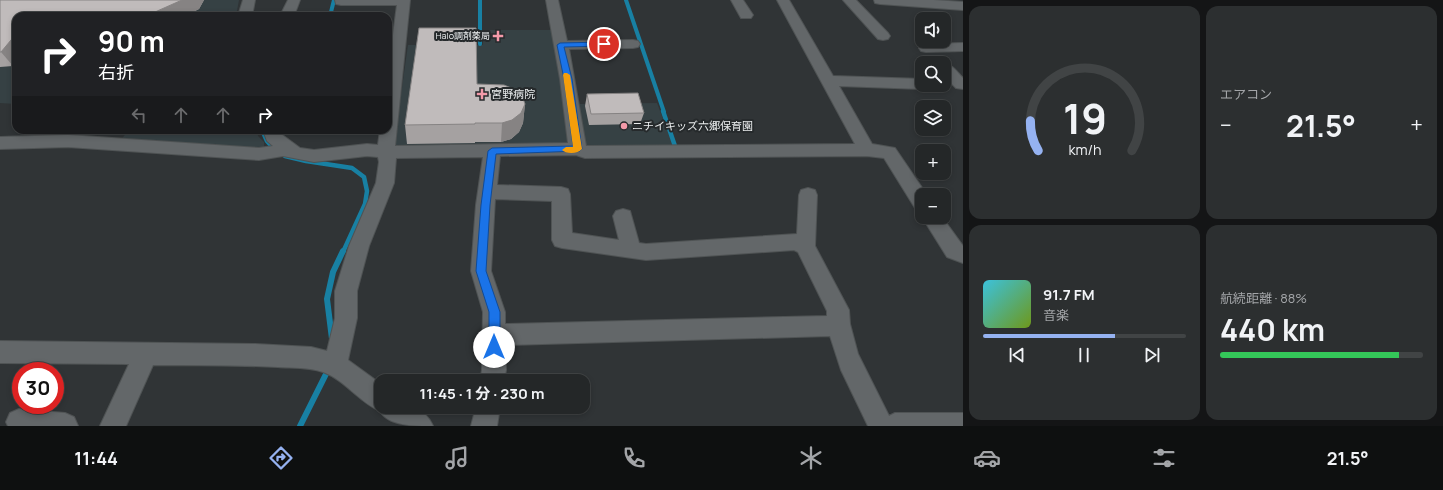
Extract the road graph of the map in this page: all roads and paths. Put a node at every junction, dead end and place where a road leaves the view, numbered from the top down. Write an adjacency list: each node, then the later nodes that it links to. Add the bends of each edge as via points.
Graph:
1 (249, 0): 13 (street)
2 (294, 0): 14 (street)
3 (404, 0): 10 (street); 17 (street)
4 (552, 0): 19 (street)
5 (737, 0): 15 (street)
6 (783, 0): 24 (street)
7 (849, 0): 16 (street)
8 (880, 0): 12 (street)
9 (961, 0): 11 (street)
10 (341, 1)
11 (963, 2)
12 (963, 6)
13 (246, 12)
14 (289, 12)
15 (746, 15)
16 (883, 36)
17 (393, 43): 22 (street)
18 (633, 44): 19 (street)
19 (560, 45): 31 (street, via 568,79)
20 (963, 47): 21 (street, via 923,45)
21 (933, 56)
22 (392, 61)
23 (951, 74): 27 (street)
24 (829, 82): 25 (street); 32 (street)
25 (915, 84)
26 (951, 84): 27 (street)
27 (962, 85)
28 (272, 134): 33 (street)
29 (387, 134): 35 (street)
30 (0, 143): 33 (street, via 68,142 259,154)
31 (578, 149): 32 (street, via 585,152); 34 (street)
32 (867, 150): 37 (street, via 889,152)
33 (289, 151): 35 (street, via 314,156 367,150)
34 (492, 151): 35 (street); 36 (street)
35 (386, 152): 48 (street, via 388,162 385,183 359,246 346,291 346,318)
36 (487, 192): 42 (street, via 561,194 562,240); 45 (street, via 481,271 494,312)
37 (915, 192)
38 (808, 195): 41 (street)
39 (623, 216): 42 (street)
40 (937, 224): 43 (street, via 954,251)
41 (805, 246): 42 (street, via 796,242 646,252); 44 (street, via 838,310)
42 (631, 250)
43 (963, 255)
44 (839, 326): 45 (street); 58 (street, via 857,379)
45 (494, 335): 49 (street)
46 (0, 352): 47 (street)
47 (146, 354): 48 (street, via 311,358); 55 (street)
48 (335, 366): 50 (street)
49 (493, 374)
50 (374, 393)
51 (402, 414): 56 (street)
52 (487, 414): 57 (street)
53 (19, 422): 54 (street)
54 (65, 426)
55 (113, 426)
56 (420, 426)
57 (484, 426)
58 (881, 426)
59 (895, 426): 60 (street)
60 (963, 426)

